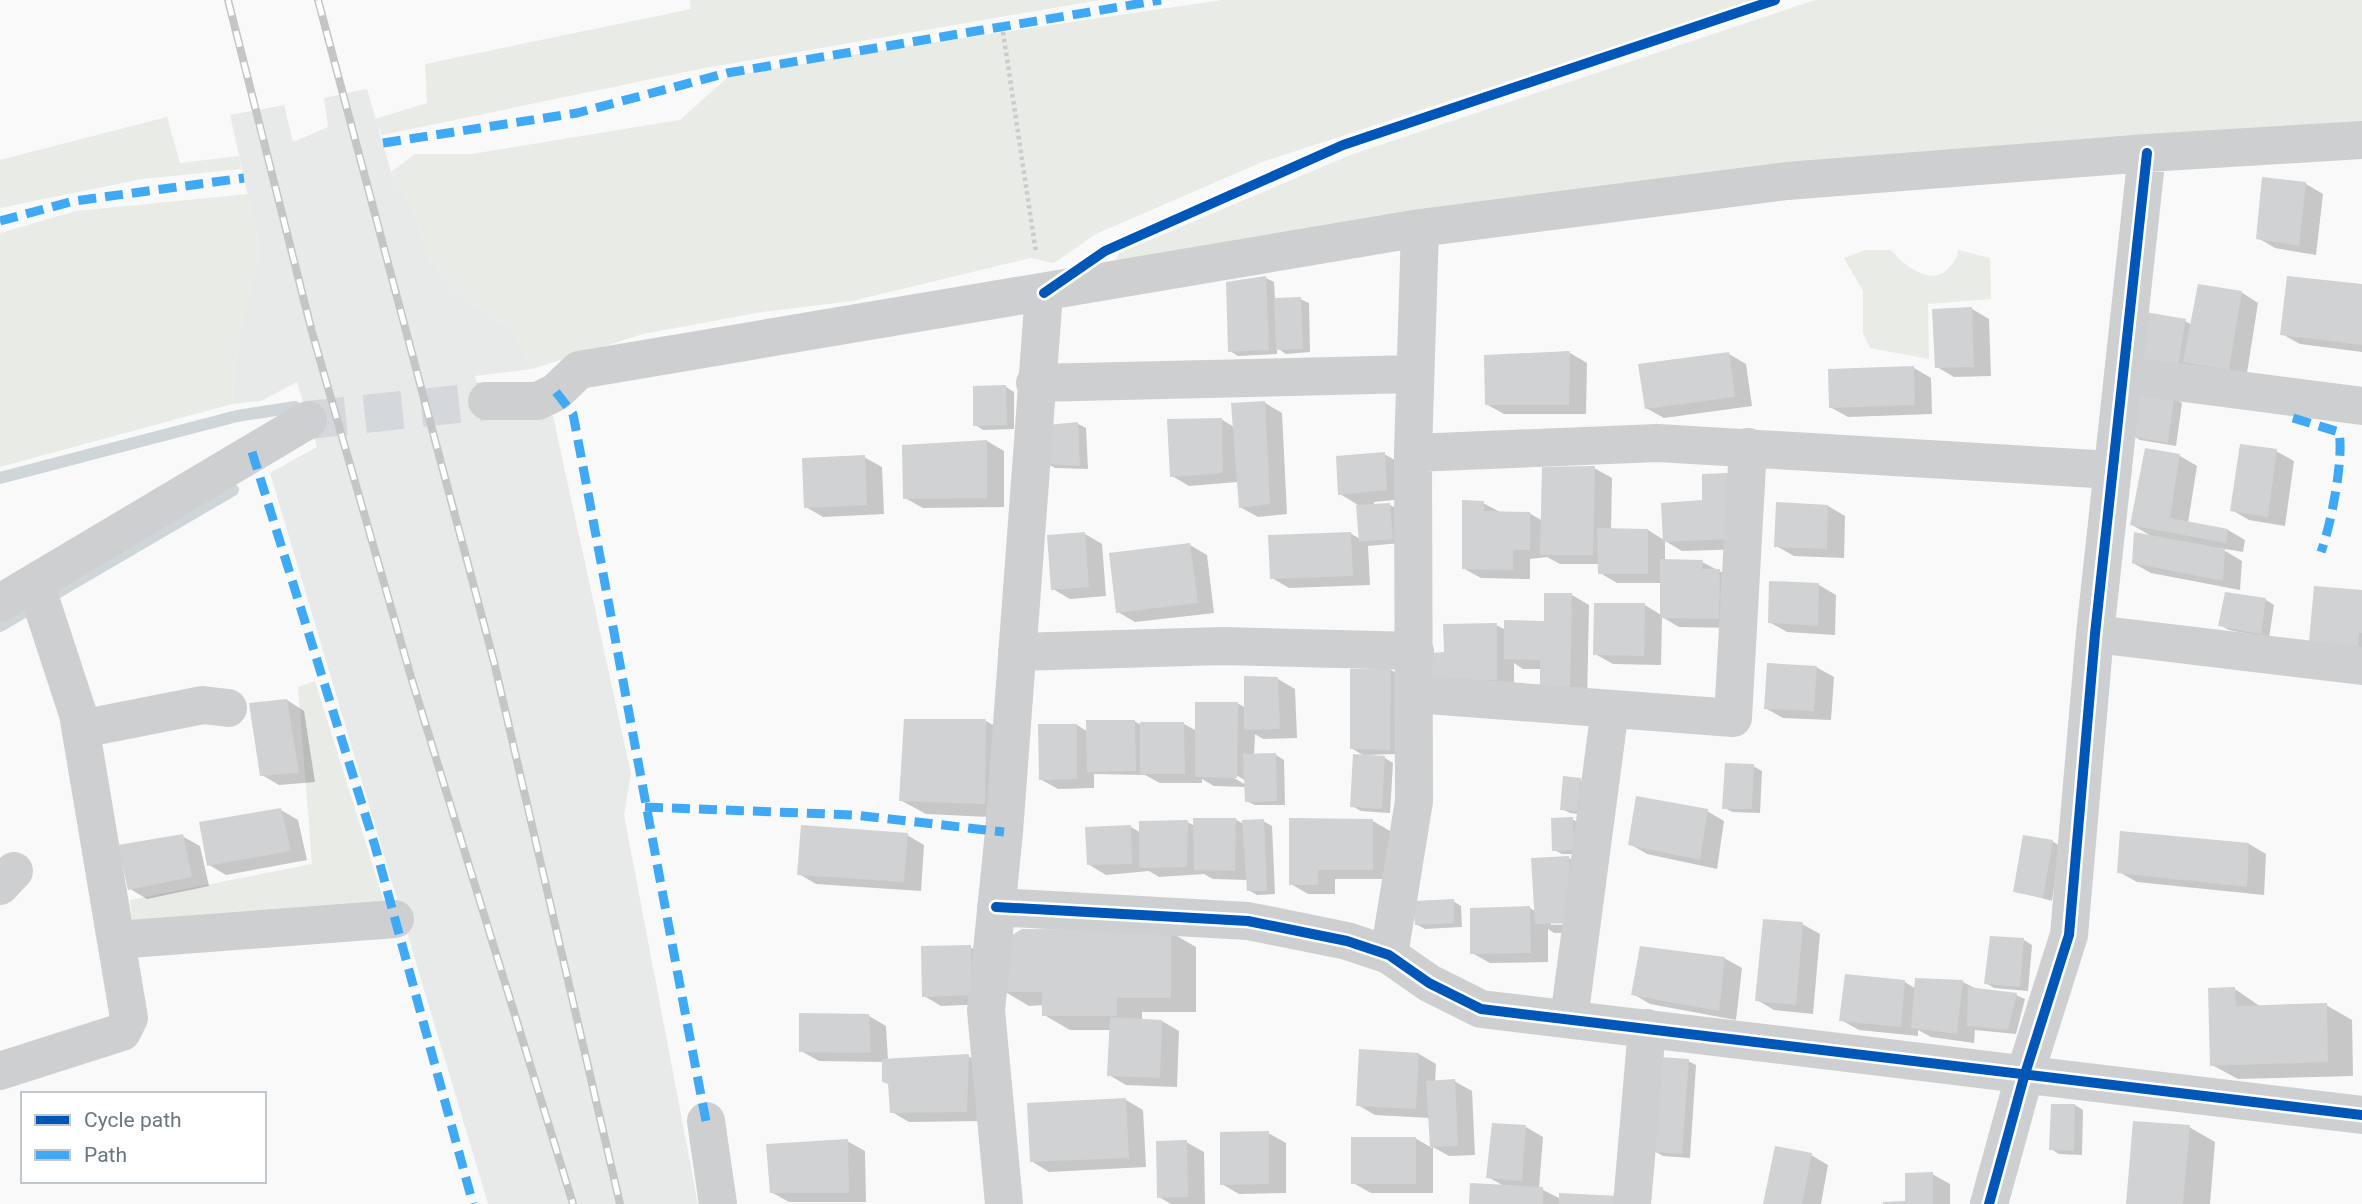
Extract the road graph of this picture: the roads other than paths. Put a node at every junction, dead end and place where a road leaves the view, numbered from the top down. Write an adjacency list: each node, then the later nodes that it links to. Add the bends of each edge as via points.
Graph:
1 (2362, 140): 2 (street)
2 (2147, 152): 3 (street, via 1787,181); 6 (street)
3 (1420, 228): 4 (street); 5 (street)
4 (1041, 279): 7 (street); 8 (street, via 579,370 556,392 538,401)
5 (1415, 374): 7 (street); 12 (street)
6 (2123, 375): 9 (street); 13 (street)
7 (1035, 383): 18 (street)
8 (487, 401)
9 (2362, 406)
10 (308, 420): 14 (street)
11 (1748, 447): 12 (street, via 1658,443); 13 (street); 22 (street, via 1733,718)
12 (1413, 453): 17 (street)
13 (2113, 470): 16 (street)
14 (35, 583): 15 (street); 23 (street)
15 (0, 603)
16 (2095, 634): 19 (street); 31 (street, via 2069,935)
17 (1415, 651): 18 (street, via 1223,646); 20 (street)
18 (1017, 652): 24 (street)
19 (2362, 666)
20 (1415, 694): 22 (street); 27 (street, via 1414,801)
21 (228, 708): 23 (street, via 203,705)
22 (1609, 709): 28 (street)
23 (81, 729): 26 (street)
24 (996, 907): 27 (street, via 1248,921 1347,941); 35 (street, via 986,1010)
25 (395, 919): 26 (street)
26 (116, 940): 30 (street, via 129,1018 122,1032)
27 (1389, 955): 28 (street, via 1429,983 1481,1009)
28 (1569, 1019): 29 (street)
29 (1647, 1028): 31 (street); 36 (street)
30 (3, 1065)
31 (2024, 1077): 32 (street); 37 (street)
32 (2362, 1115)
33 (706, 1121): 34 (street)
34 (718, 1204)
35 (1004, 1204)
36 (1632, 1204)
37 (1989, 1204)

